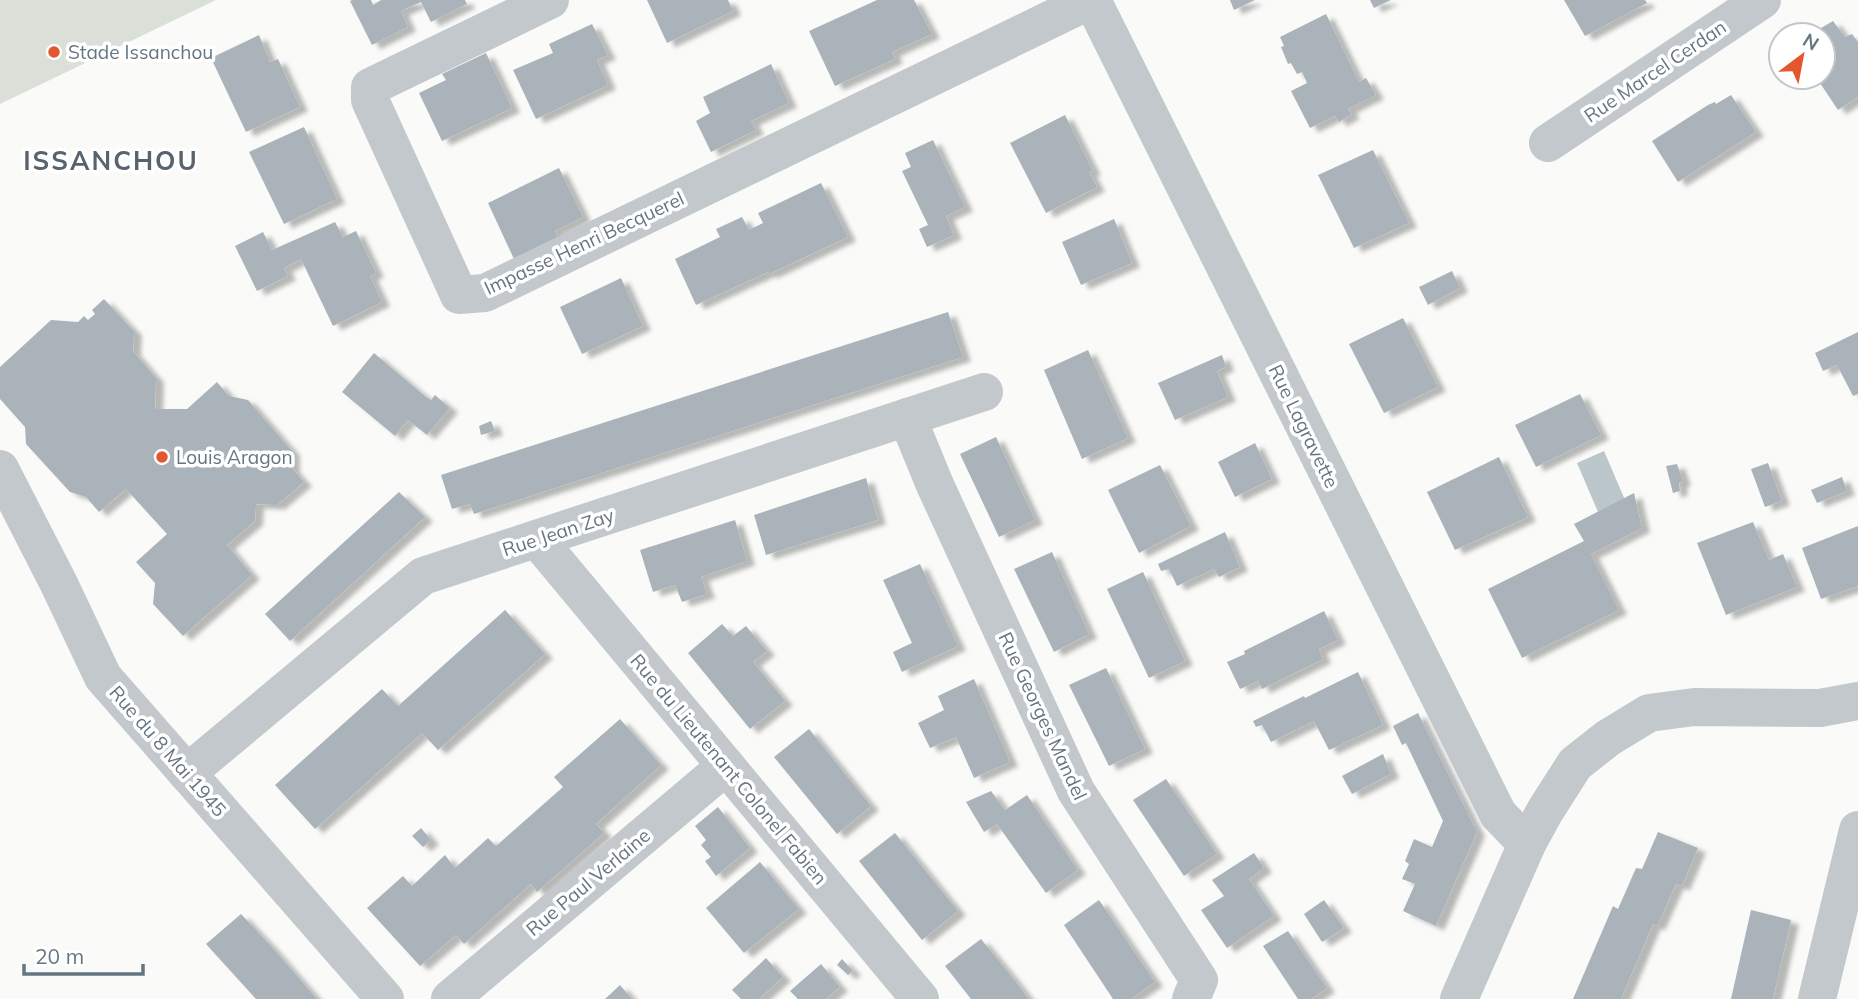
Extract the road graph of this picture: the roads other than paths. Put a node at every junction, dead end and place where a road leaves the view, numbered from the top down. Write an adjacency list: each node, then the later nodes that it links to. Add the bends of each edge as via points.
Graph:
1 (550, 0): 2 (street, Impasse Henri Becquerel, via 370,87 370,100 459,295 485,293)
2 (1091, 0): 13 (street, Rue Lagravette, via 1498,814)
3 (1762, 0): 4 (street, Rue Marcel Cerdan)
4 (1548, 143)
5 (984, 392): 6 (street, Rue Jean Zay)
6 (907, 417): 8 (street, Rue Jean Zay); 17 (street, Rue Georges Mandel, via 1076,791 1199,980)
7 (0, 469): 11 (street, Rue du 8 Mai 1945, via 103,677)
8 (537, 539): 10 (street, Rue du Lieutenant Colonel Fabien); 11 (street, Rue Jean Zay, via 423,576)
9 (1858, 701): 13 (street, via 1820,708 1694,707 1649,713 1574,764)
10 (726, 766): 15 (street, Rue Paul Verlaine); 16 (street, Rue du Lieutenant Colonel Fabien)
11 (187, 773): 14 (street, Rue du 8 Mai 1945)
12 (1858, 830): 19 (street)
13 (1528, 844): 18 (street)
14 (385, 999)
15 (450, 999)
16 (920, 999)
17 (1191, 999)
18 (1459, 999)
19 (1816, 999)

